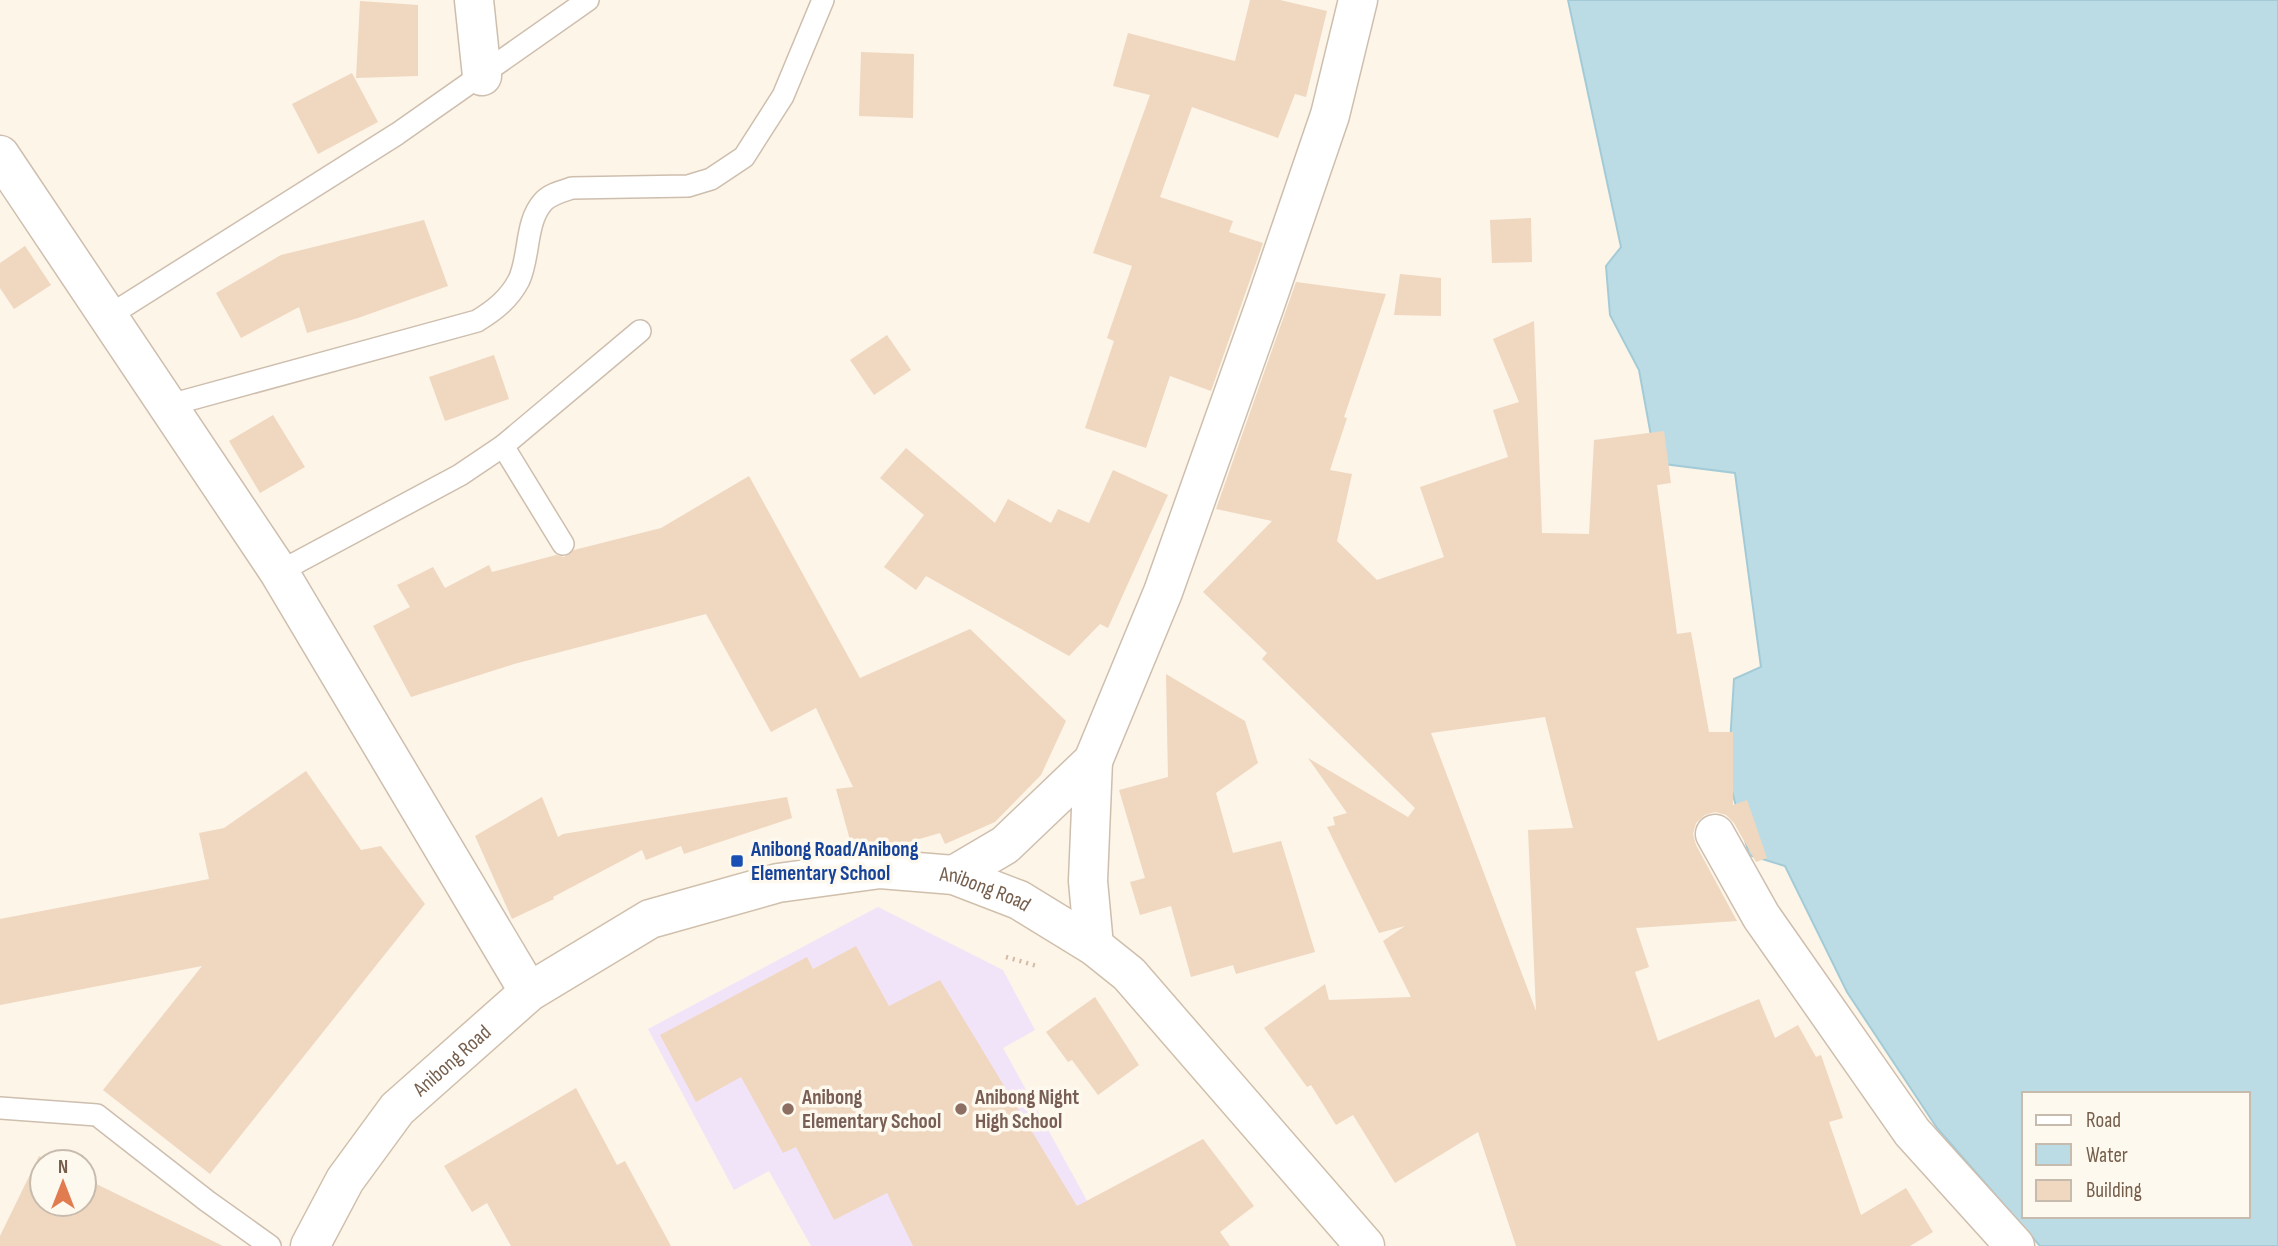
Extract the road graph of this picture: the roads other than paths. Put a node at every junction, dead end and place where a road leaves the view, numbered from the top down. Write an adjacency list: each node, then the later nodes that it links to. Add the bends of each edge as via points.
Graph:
1 (474, 0): 5 (street)
2 (588, 0): 5 (lane)
3 (823, 0): 9 (lane, via 783,96 744,157 711,179 688,186 572,188 555,194 543,202 534,221 520,279 500,307 477,321)
4 (1358, 0): 13 (street, via 1331,115 1163,592)
5 (482, 76): 7 (lane, via 397,135)
6 (0, 155): 7 (street)
7 (107, 317): 9 (street)
8 (640, 331): 10 (lane)
9 (166, 405): 12 (street)
10 (503, 446): 11 (lane); 12 (lane, via 460,475)
11 (562, 544)
12 (279, 572): 17 (street)
13 (1093, 761): 15 (street, via 1005,845); 16 (street, via 1088,881)
14 (1715, 834): 22 (street, via 1761,916 1912,1132)
15 (954, 875): 16 (street, Anibong Road, via 1019,900); 17 (street, Anibong Road, via 880,869 778,883 650,919)
16 (1094, 946): 21 (street, Anibong Road, via 1129,974)
17 (529, 992): 20 (street, Anibong Road, via 397,1109 345,1180)
18 (2, 1111): 19 (lane, via 97,1115)
19 (270, 1246)
20 (310, 1246)
21 (1365, 1246)
22 (2015, 1246)

